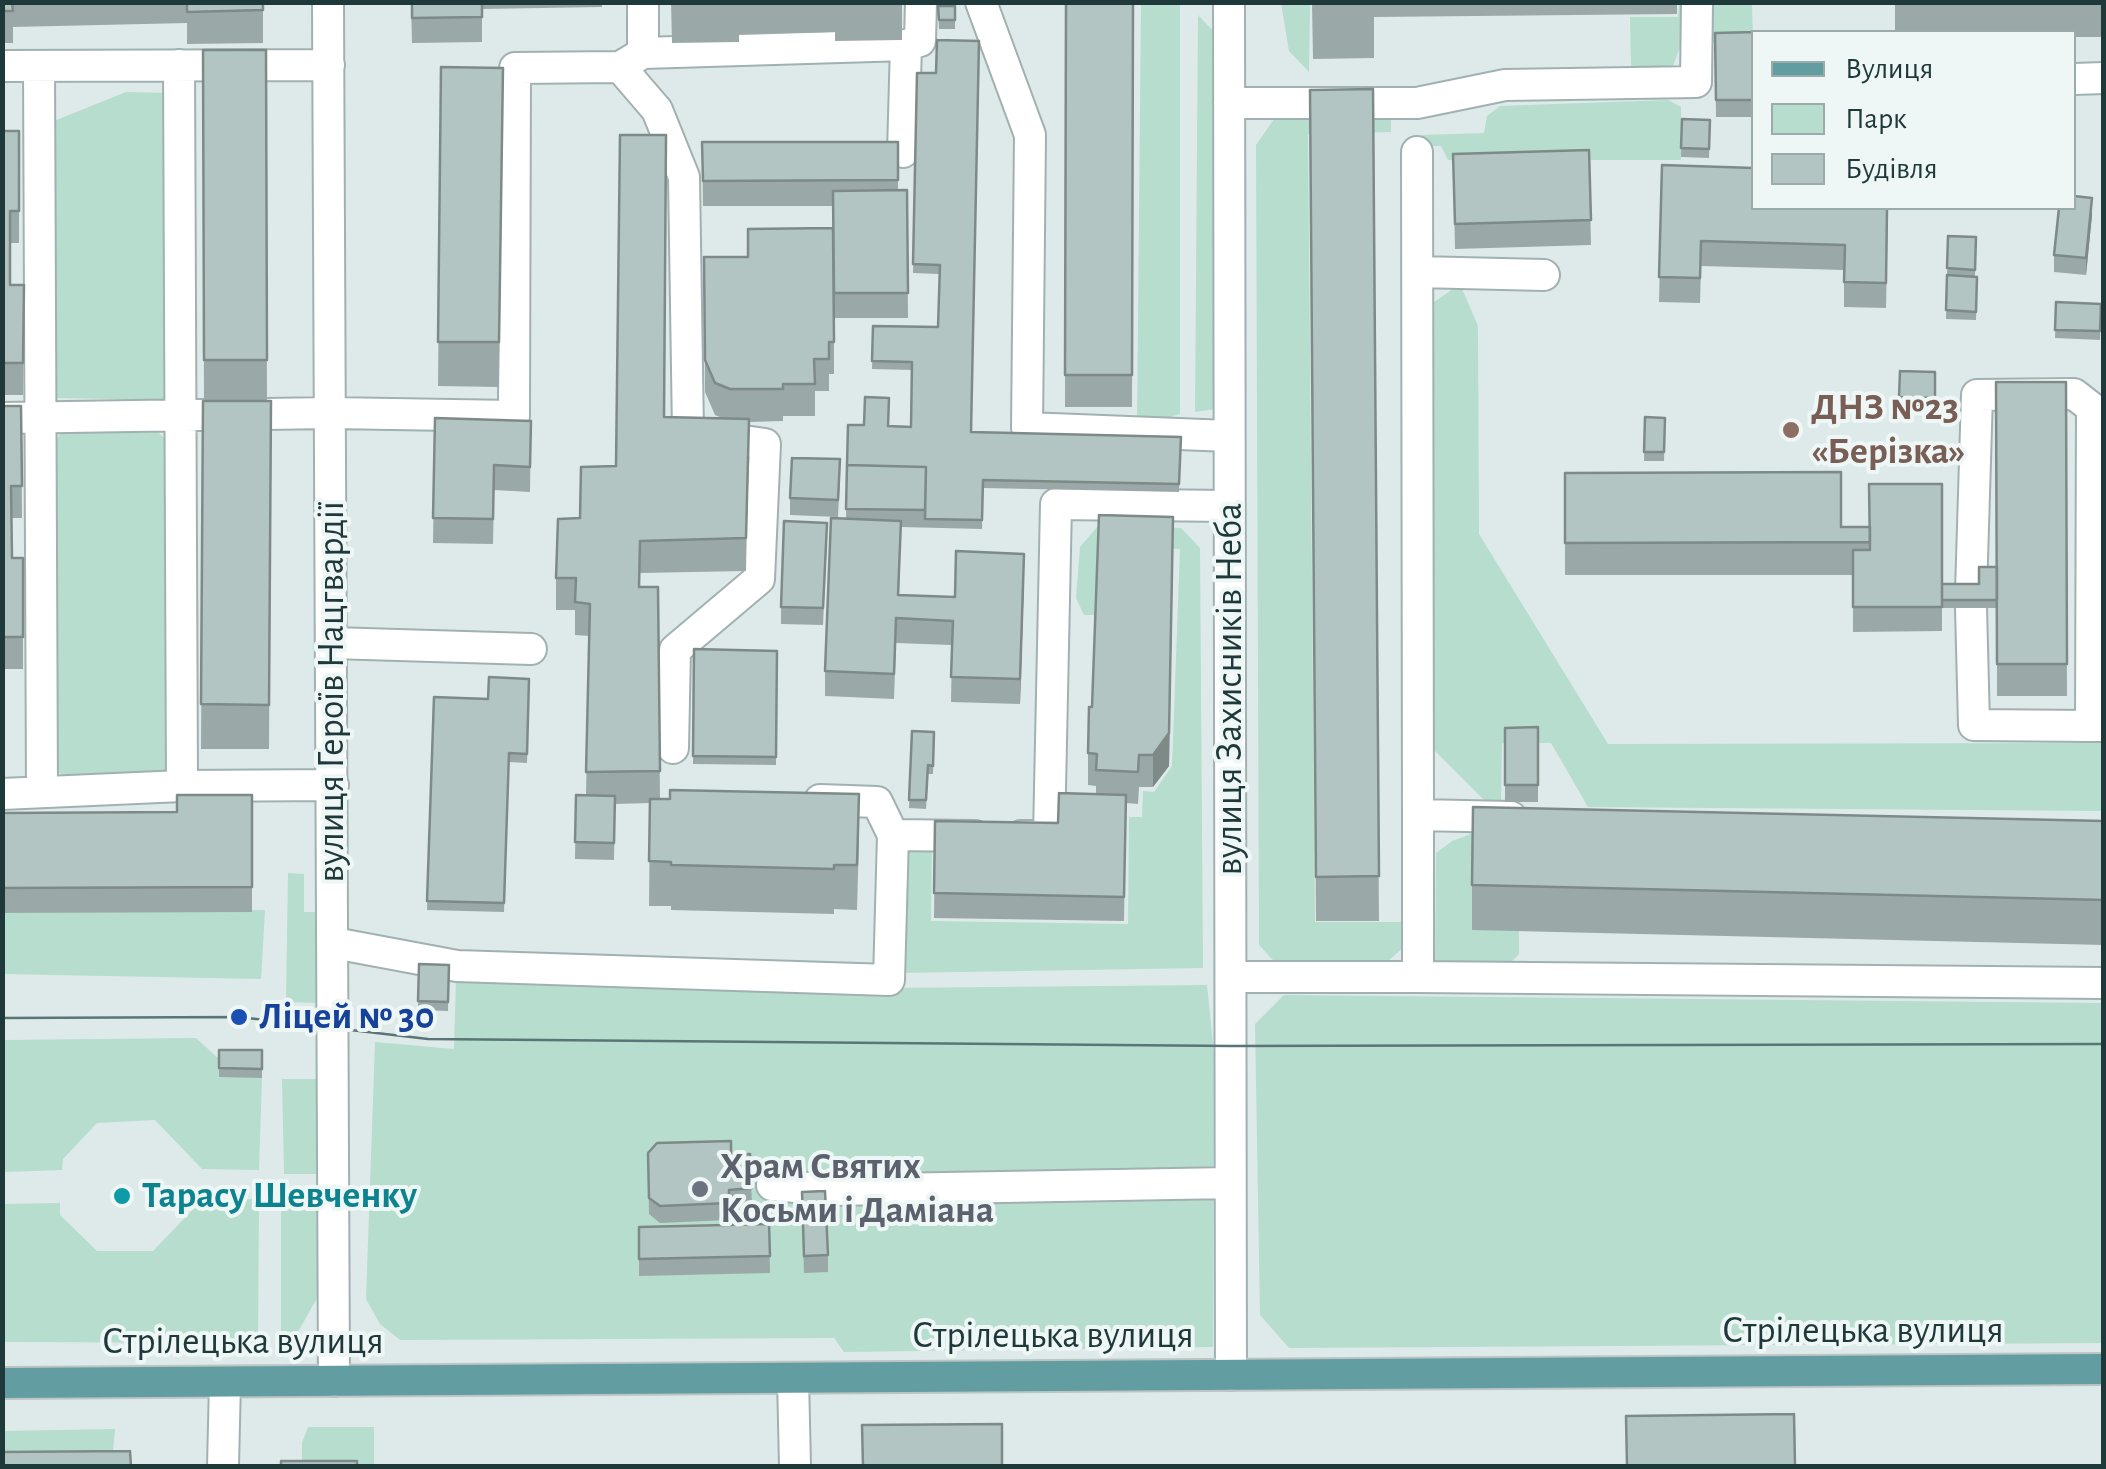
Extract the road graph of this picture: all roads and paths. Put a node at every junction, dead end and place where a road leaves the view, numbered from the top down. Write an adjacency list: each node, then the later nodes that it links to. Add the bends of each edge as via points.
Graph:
1 (328, 2): 10 (street, вулиця Героїв Нацгвардії)
2 (642, 2): 8 (street)
3 (921, 2): 7 (street, via 920,41)
4 (981, 2): 24 (street, via 1030,135 1027,428)
5 (1229, 2): 15 (street, вулиця Захисників Неба)
6 (1697, 2): 15 (street, via 1696,82 1505,85 1417,103)
7 (906, 46): 8 (street); 16 (street)
8 (632, 60): 20 (street, via 515,68 514,416); 29 (street, via 684,177 688,434 764,444 760,578 675,650)
9 (179, 65): 10 (street); 12 (street); 21 (street)
10 (329, 65): 20 (street, вулиця Героїв Нацгвардії)
11 (2, 66): 12 (street)
12 (39, 66): 22 (street)
13 (2104, 78): 14 (street)
14 (2076, 79)
15 (1228, 103): 24 (street, вулиця Захисників Неба)
16 (903, 152)
17 (1417, 152): 18 (street)
18 (1418, 272): 19 (street); 35 (street)
19 (1544, 274)
20 (331, 414): 21 (street); 26 (street, вулиця Героїв Нацгвардії)
21 (181, 416): 22 (street); 31 (street)
22 (42, 417): 23 (street); 32 (street)
23 (2, 418)
24 (1228, 436): 25 (street, вулиця Захисників Неба)
25 (1228, 506): 37 (street, via 1056,504 1048,836); 39 (street, вулиця Захисників Неба)
26 (332, 642): 27 (street); 30 (street, вулиця Героїв Нацгвардії)
27 (532, 649)
28 (2097, 726): 28 (street, via 2092,408 2074,394 1977,394 1974,725)
29 (674, 748)
30 (333, 784): 31 (street); 38 (street, вулиця Героїв Нацгвардії)
31 (182, 786): 32 (street)
32 (42, 792): 33 (street)
33 (2, 794)
34 (785, 800): 37 (street, via 878,802)
35 (1418, 815): 36 (street); 40 (street)
36 (1533, 817)
37 (893, 835): 38 (street, via 889,980 457,966)
38 (334, 943): 47 (street, вулиця Героїв Нацгвардії)
39 (1232, 977): 40 (street); 42 (street, вулиця Захисників Неба)
40 (1418, 977): 41 (street)
41 (2104, 983)
42 (1230, 1183): 43 (street, via 831,1190); 45 (street, вулиця Захисників Неба)
43 (772, 1185)
44 (2104, 1370): 45 (main road, Стрілецька вулиця)
45 (1231, 1375): 46 (main road, Стрілецька вулиця)
46 (793, 1378): 47 (main road, Стрілецька вулиця); 51 (street)
47 (334, 1381): 48 (main road, Стрілецька вулиця)
48 (225, 1382): 49 (main road, Стрілецька вулиця); 50 (street)
49 (2, 1384)
50 (223, 1466)
51 (795, 1466)

